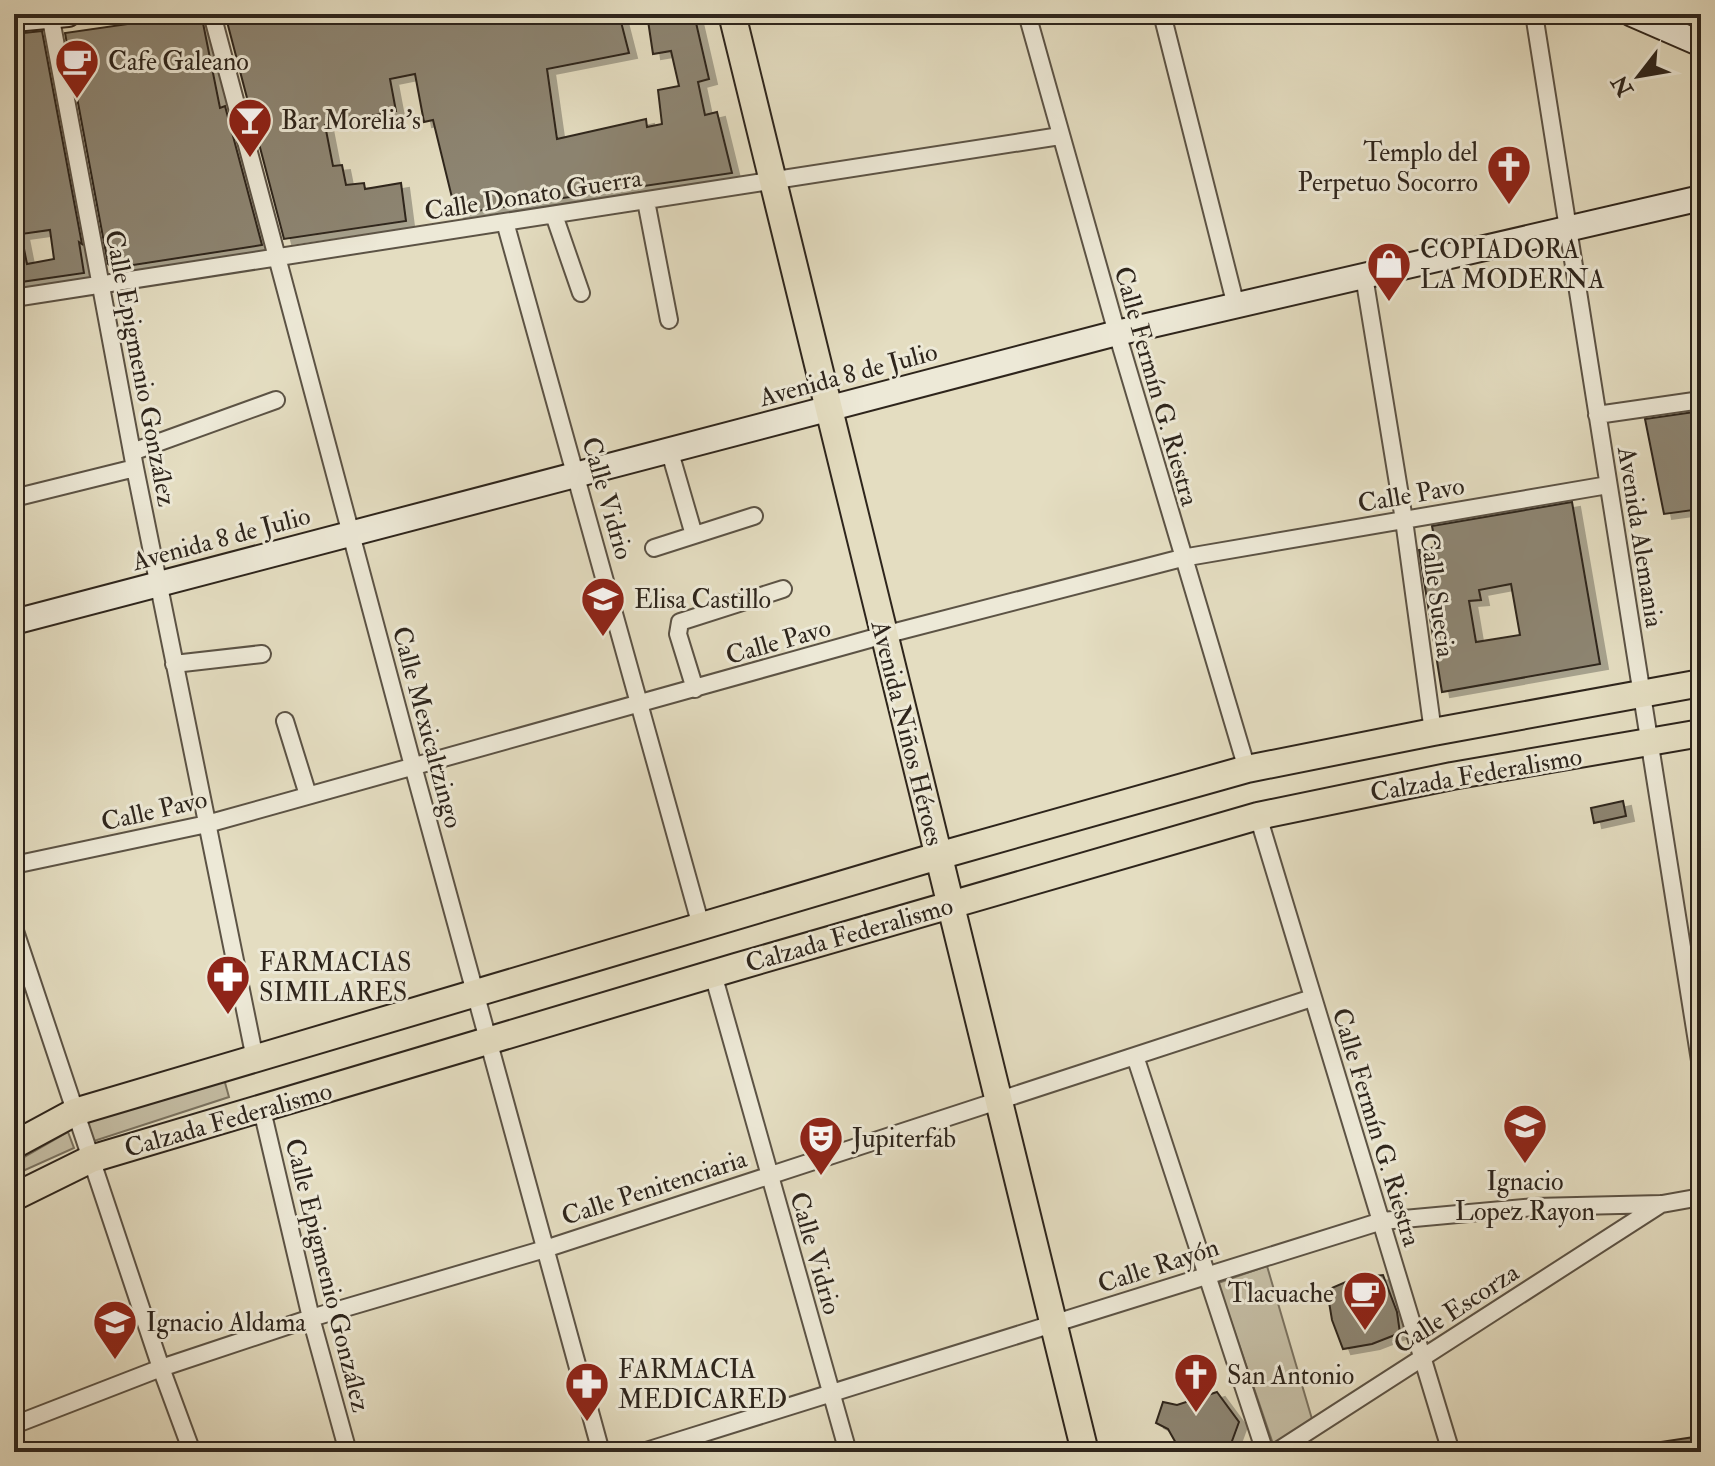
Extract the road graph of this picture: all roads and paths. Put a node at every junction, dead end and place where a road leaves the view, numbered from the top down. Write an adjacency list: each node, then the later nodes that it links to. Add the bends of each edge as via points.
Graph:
1 (212, 14): 17 (street, Calle Mexicaltzingo)
2 (732, 14): 11 (main road, Avenida Niños Héroes)
3 (1027, 14): 10 (street, Calle Fermín G. Riestra)
4 (1162, 14): 22 (street)
5 (1534, 14): 16 (street, Avenida Alemania)
6 (1632, 14): 9 (street)
7 (56, 15): 8 (street); 19 (street, Calle Epigmenio González)
8 (14, 19)
9 (1701, 44)
10 (1060, 136): 11 (street, Calle Donato Guerra); 24 (street, Calle Fermín G. Riestra)
11 (773, 180): 13 (street, Calle Donato Guerra); 27 (main road, Avenida Niños Héroes)
12 (1701, 198): 16 (street, Avenida 8 de Julio)
13 (646, 201): 14 (street, Calle Donato Guerra); 23 (street)
14 (554, 215): 15 (street, Calle Donato Guerra); 20 (street)
15 (505, 222): 17 (street, Calle Donato Guerra); 31 (street, Calle Vidrio)
16 (1568, 229): 18 (street, Avenida 8 de Julio); 28 (street, Avenida Alemania)
17 (279, 257): 19 (street, Calle Donato Guerra); 36 (street, Calle Mexicaltzingo)
18 (1364, 276): 22 (street, Avenida 8 de Julio); 35 (street, Calle Suecia)
19 (101, 284): 21 (street, Calle Donato Guerra); 30 (street, Calle Epigmenio González)
20 (581, 293)
21 (14, 298)
22 (1236, 306): 24 (street, Avenida 8 de Julio)
23 (669, 320)
24 (1117, 333): 27 (street, Avenida 8 de Julio); 39 (street, Calle Fermín G. Riestra)
25 (276, 400): 30 (street)
26 (1701, 400): 28 (street)
27 (828, 407): 29 (street, Avenida 8 de Julio); 43 (main road, Avenida Niños Héroes)
28 (1597, 415): 32 (street, Avenida Alemania)
29 (669, 449): 31 (street, Avenida 8 de Julio); 37 (street)
30 (134, 460): 33 (street); 40 (street, Calle Epigmenio González)
31 (576, 474): 36 (street, Avenida 8 de Julio); 50 (street, Calle Vidrio)
32 (1608, 485): 35 (street, Calle Pavo); 49 (street, Avenida Alemania)
33 (14, 498)
34 (754, 516): 37 (street)
35 (1404, 520): 39 (street, Calle Pavo); 52 (street, Calle Suecia)
36 (352, 532): 40 (street, Avenida 8 de Julio); 55 (street, Calle Mexicaltzingo)
37 (694, 535): 38 (street)
38 (654, 548)
39 (1182, 558): 43 (street, Calle Pavo); 56 (street, Calle Fermín G. Riestra)
40 (158, 584): 42 (street, Avenida 8 de Julio); 45 (street, Calle Epigmenio González)
41 (783, 589): 47 (street, via 680,622 678,634)
42 (14, 622)
43 (884, 635): 47 (street, Calle Pavo); 60 (main road, Avenida Niños Héroes)
44 (262, 654): 45 (street)
45 (174, 664): 59 (street, Calle Epigmenio González)
46 (1701, 683): 49 (main road, Calzada Federalismo)
47 (695, 689): 50 (street, Calle Pavo)
48 (1701, 694): 49 (main road)
49 (1642, 699): 52 (main road, Calzada Federalismo); 54 (street, Avenida Alemania)
50 (640, 705): 55 (street, Calle Pavo); 63 (street, Calle Vidrio)
51 (285, 721): 57 (street)
52 (1433, 732): 56 (main road, Calzada Federalismo)
53 (1701, 733): 54 (main road, Calzada Federalismo)
54 (1650, 743): 58 (main road, Calzada Federalismo); 71 (street, Avenida Alemania)
55 (413, 766): 57 (street, Calle Pavo); 66 (street, Calle Mexicaltzingo)
56 (1247, 769): 60 (main road, Calzada Federalismo)
57 (308, 795): 59 (street, Calle Pavo)
58 (1258, 816): 62 (main road, Calzada Federalismo); 67 (street, Calle Fermín G. Riestra)
59 (207, 824): 61 (street, Calle Pavo); 70 (street, Calle Epigmenio González)
60 (938, 856): 62 (main road, Avenida Niños Héroes); 63 (main road, Calzada Federalismo)
61 (14, 865)
62 (950, 905): 65 (main road, Calzada Federalismo); 72 (main road, Avenida Niños Héroes)
63 (701, 926): 66 (main road, Calzada Federalismo)
64 (14, 928): 74 (street)
65 (713, 974): 68 (main road, Calzada Federalismo); 78 (street, Calle Vidrio)
66 (475, 993): 68 (street, Calle Mexicaltzingo); 70 (main road, Calzada Federalismo)
67 (1312, 998): 69 (street, Calle Penitenciaria); 82 (street, Calle Fermín G. Riestra)
68 (489, 1041): 73 (main road, Calzada Federalismo); 83 (street, Calle Mexicaltzingo)
69 (1135, 1056): 72 (street, Calle Penitenciaria); 84 (street)
70 (255, 1059): 74 (main road, Calzada Federalismo)
71 (1701, 1067)
72 (997, 1099): 78 (street, Calle Penitenciaria); 86 (main road, Avenida Niños Héroes)
73 (262, 1110): 77 (main road, Calzada Federalismo); 85 (street, Calle Epigmenio González)
74 (68, 1116): 75 (main road, Calzada Federalismo); 76 (main road); 77 (street)
75 (14, 1145)
76 (14, 1155)
77 (91, 1159): 79 (main road, Calzada Federalismo); 88 (street)
78 (769, 1175): 83 (street, Calle Penitenciaria); 89 (street, Calle Vidrio)
79 (14, 1197)
80 (1701, 1197): 81 (street, Calle Rayón)
81 (1662, 1204): 82 (street, Calle Rayón, via 1534,1207); 87 (street, Calle Escorza)
82 (1382, 1221): 84 (street, Calle Rayón); 87 (street, Calle Fermín G. Riestra)
83 (545, 1249): 85 (street, Calle Penitenciaria); 93 (street, Calle Mexicaltzingo)
84 (1205, 1275): 86 (street, Calle Rayón); 97 (street)
85 (311, 1318): 88 (street, Calle Penitenciaria); 92 (street, Calle Epigmenio González)
86 (1052, 1324): 89 (street, Calle Rayón); 96 (main road, Avenida Niños Héroes)
87 (1422, 1359): 98 (street, Calle Escorza); 99 (street, Calle Fermín G. Riestra)
88 (161, 1368): 90 (street, Calle Penitenciaria); 91 (street)
89 (830, 1392): 94 (street, Calle Rayón); 95 (street, Calle Vidrio)
90 (14, 1425)
91 (192, 1452)
92 (348, 1452)
93 (601, 1452)
94 (643, 1452)
95 (848, 1452)
96 (1085, 1452)
97 (1265, 1452)
98 (1276, 1452)
99 (1451, 1452)

